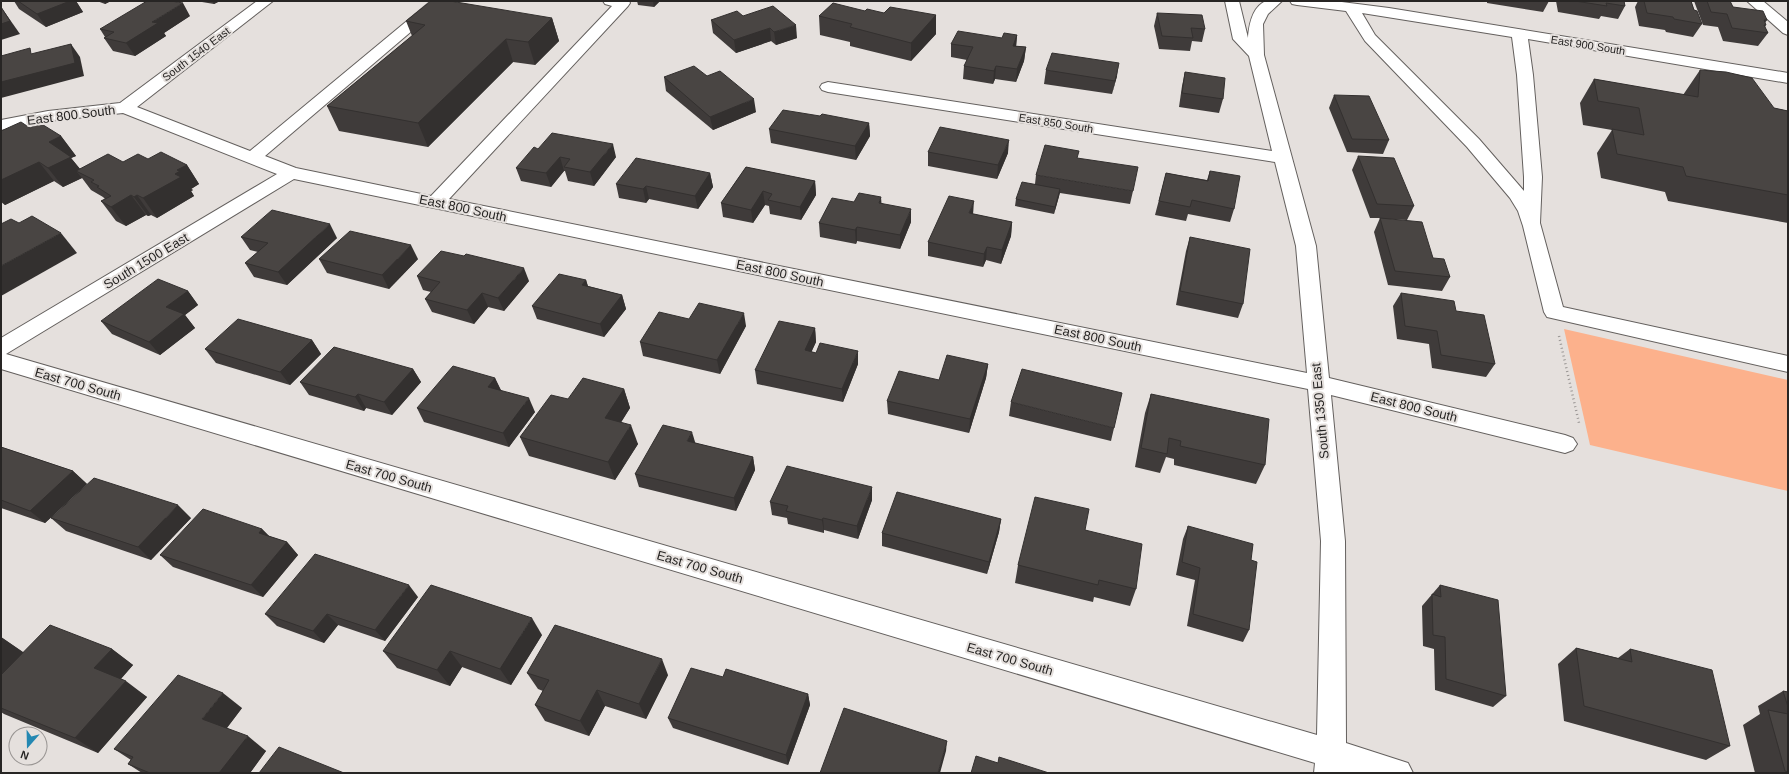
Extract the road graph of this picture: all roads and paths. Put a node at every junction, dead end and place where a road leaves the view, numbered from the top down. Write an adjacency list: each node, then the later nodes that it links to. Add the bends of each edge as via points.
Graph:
1 (266, 1): 14 (street, South 1540 East)
2 (440, 1): 16 (street)
3 (610, 1): 19 (street, via 624,3)
4 (1232, 1): 11 (street, South 1350 East, via 1241,39)
5 (1275, 1): 11 (street, South 1350 East, via 1262,12 1256,24)
6 (1297, 1): 8 (street, East 900 South)
7 (1754, 1): 9 (street)
8 (1353, 5): 10 (street, East 900 South); 20 (street, via 1370,38 1472,143 1517,195 1527,211)
9 (1788, 30)
10 (1518, 33): 12 (street, East 900 South); 20 (street, via 1533,177)
11 (1256, 55): 17 (street, South 1350 East)
12 (1788, 78)
13 (828, 88): 17 (street, East 850 South)
14 (125, 108): 15 (street, East 800 South, via 48,116); 16 (street, East 800 South)
15 (1, 125)
16 (252, 158): 18 (street, East 800 South)
17 (1283, 158): 25 (street, South 1350 East, via 1306,246)
18 (291, 173): 19 (street, East 800 South); 22 (street, South 1500 East)
19 (435, 203): 25 (street, East 800 South)
20 (1532, 226): 24 (street, via 1554,312)
21 (1559, 335): 26 (path)
22 (1, 348)
23 (1, 361): 28 (street, East 700 South)
24 (1788, 364)
25 (1317, 383): 27 (street, East 800 South); 28 (street, South 1350 East, via 1333,541)
26 (1581, 431)
27 (1565, 444)
28 (1330, 764): 29 (street, East 700 South)
29 (1398, 773)

